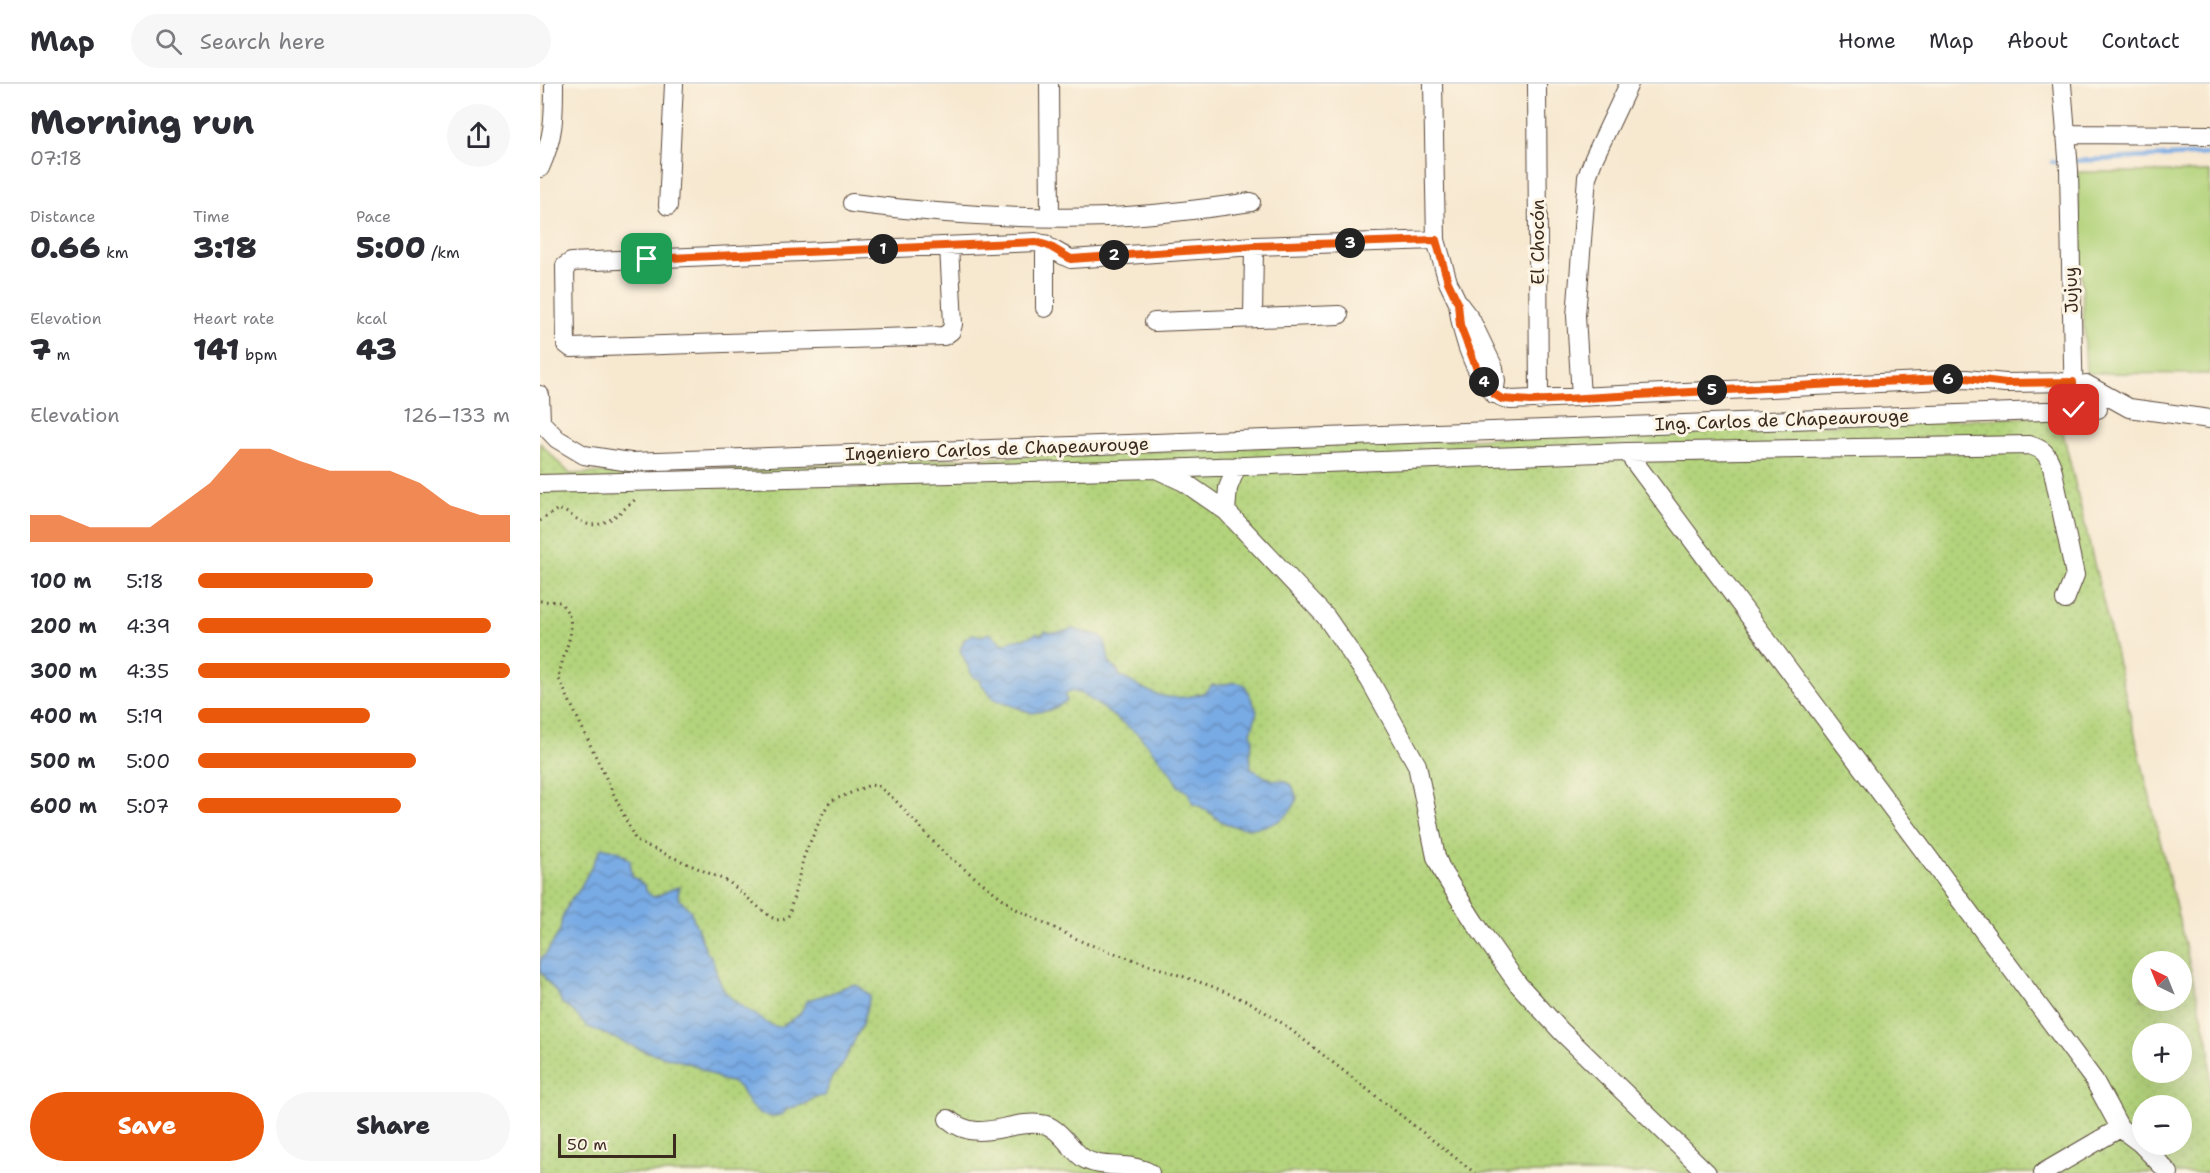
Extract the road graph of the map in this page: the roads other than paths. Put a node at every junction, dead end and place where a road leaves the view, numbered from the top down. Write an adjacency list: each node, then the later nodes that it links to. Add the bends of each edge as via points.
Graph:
1 (554, 84): 10 (street, via 554,128)
2 (674, 84): 13 (street)
3 (1048, 84): 14 (street)
4 (1433, 84): 15 (street)
5 (1538, 84): 26 (street, El Chocón)
6 (1629, 84): 25 (street, via 1587,177 1576,316)
7 (2062, 84): 9 (street)
8 (2210, 135): 9 (street)
9 (2066, 143): 23 (street, Jujuy)
10 (540, 168)
11 (1251, 202): 14 (street, via 1110,217)
12 (852, 203): 14 (street, via 920,212)
13 (668, 206)
14 (1050, 217)
15 (1436, 240): 18 (street); 26 (street, via 1478,372 1502,399)
16 (1045, 244): 17 (street); 18 (street, via 1071,259); 19 (street)
17 (949, 246): 17 (street, via 571,262 565,266 566,344 571,348 628,348 944,336 953,324)
18 (1254, 246): 21 (street)
19 (1046, 308)
20 (1339, 315): 21 (street)
21 (1253, 318): 22 (street)
22 (1154, 322)
23 (2077, 378): 25 (street, via 2006,383 1966,378); 28 (street, Jujuy); 29 (street, via 2129,408)
24 (540, 394): 30 (street)
25 (1581, 397): 26 (street)
26 (1534, 401)
27 (2098, 409): 28 (street, Ing. Carlos de Chapeaurouge)
28 (2074, 410): 31 (street, Ing. Carlos de Chapeaurouge)
29 (2210, 419)
30 (540, 421): 31 (street, Ingeniero Carlos de Chapeaurouge, via 557,439 584,455 630,462)
31 (1467, 432)
32 (1627, 452): 33 (street); 37 (street, via 2029,445 2043,449 2052,467 2075,575); 39 (street, via 2094,1080)
33 (1237, 466): 34 (street); 36 (street, via 1228,488)
34 (1156, 469): 35 (street); 36 (street, via 1184,482)
35 (540, 484)
36 (1226, 511): 41 (street, via 1326,617 1369,679 1417,765 1430,832 1443,873 1518,984)
37 (2065, 600)
38 (948, 1119): 40 (street, via 964,1130 1041,1124 1085,1159)
39 (2120, 1128): 42 (street); 43 (street)
40 (1150, 1173)
41 (1707, 1173)
42 (2043, 1173)
43 (2169, 1173)

